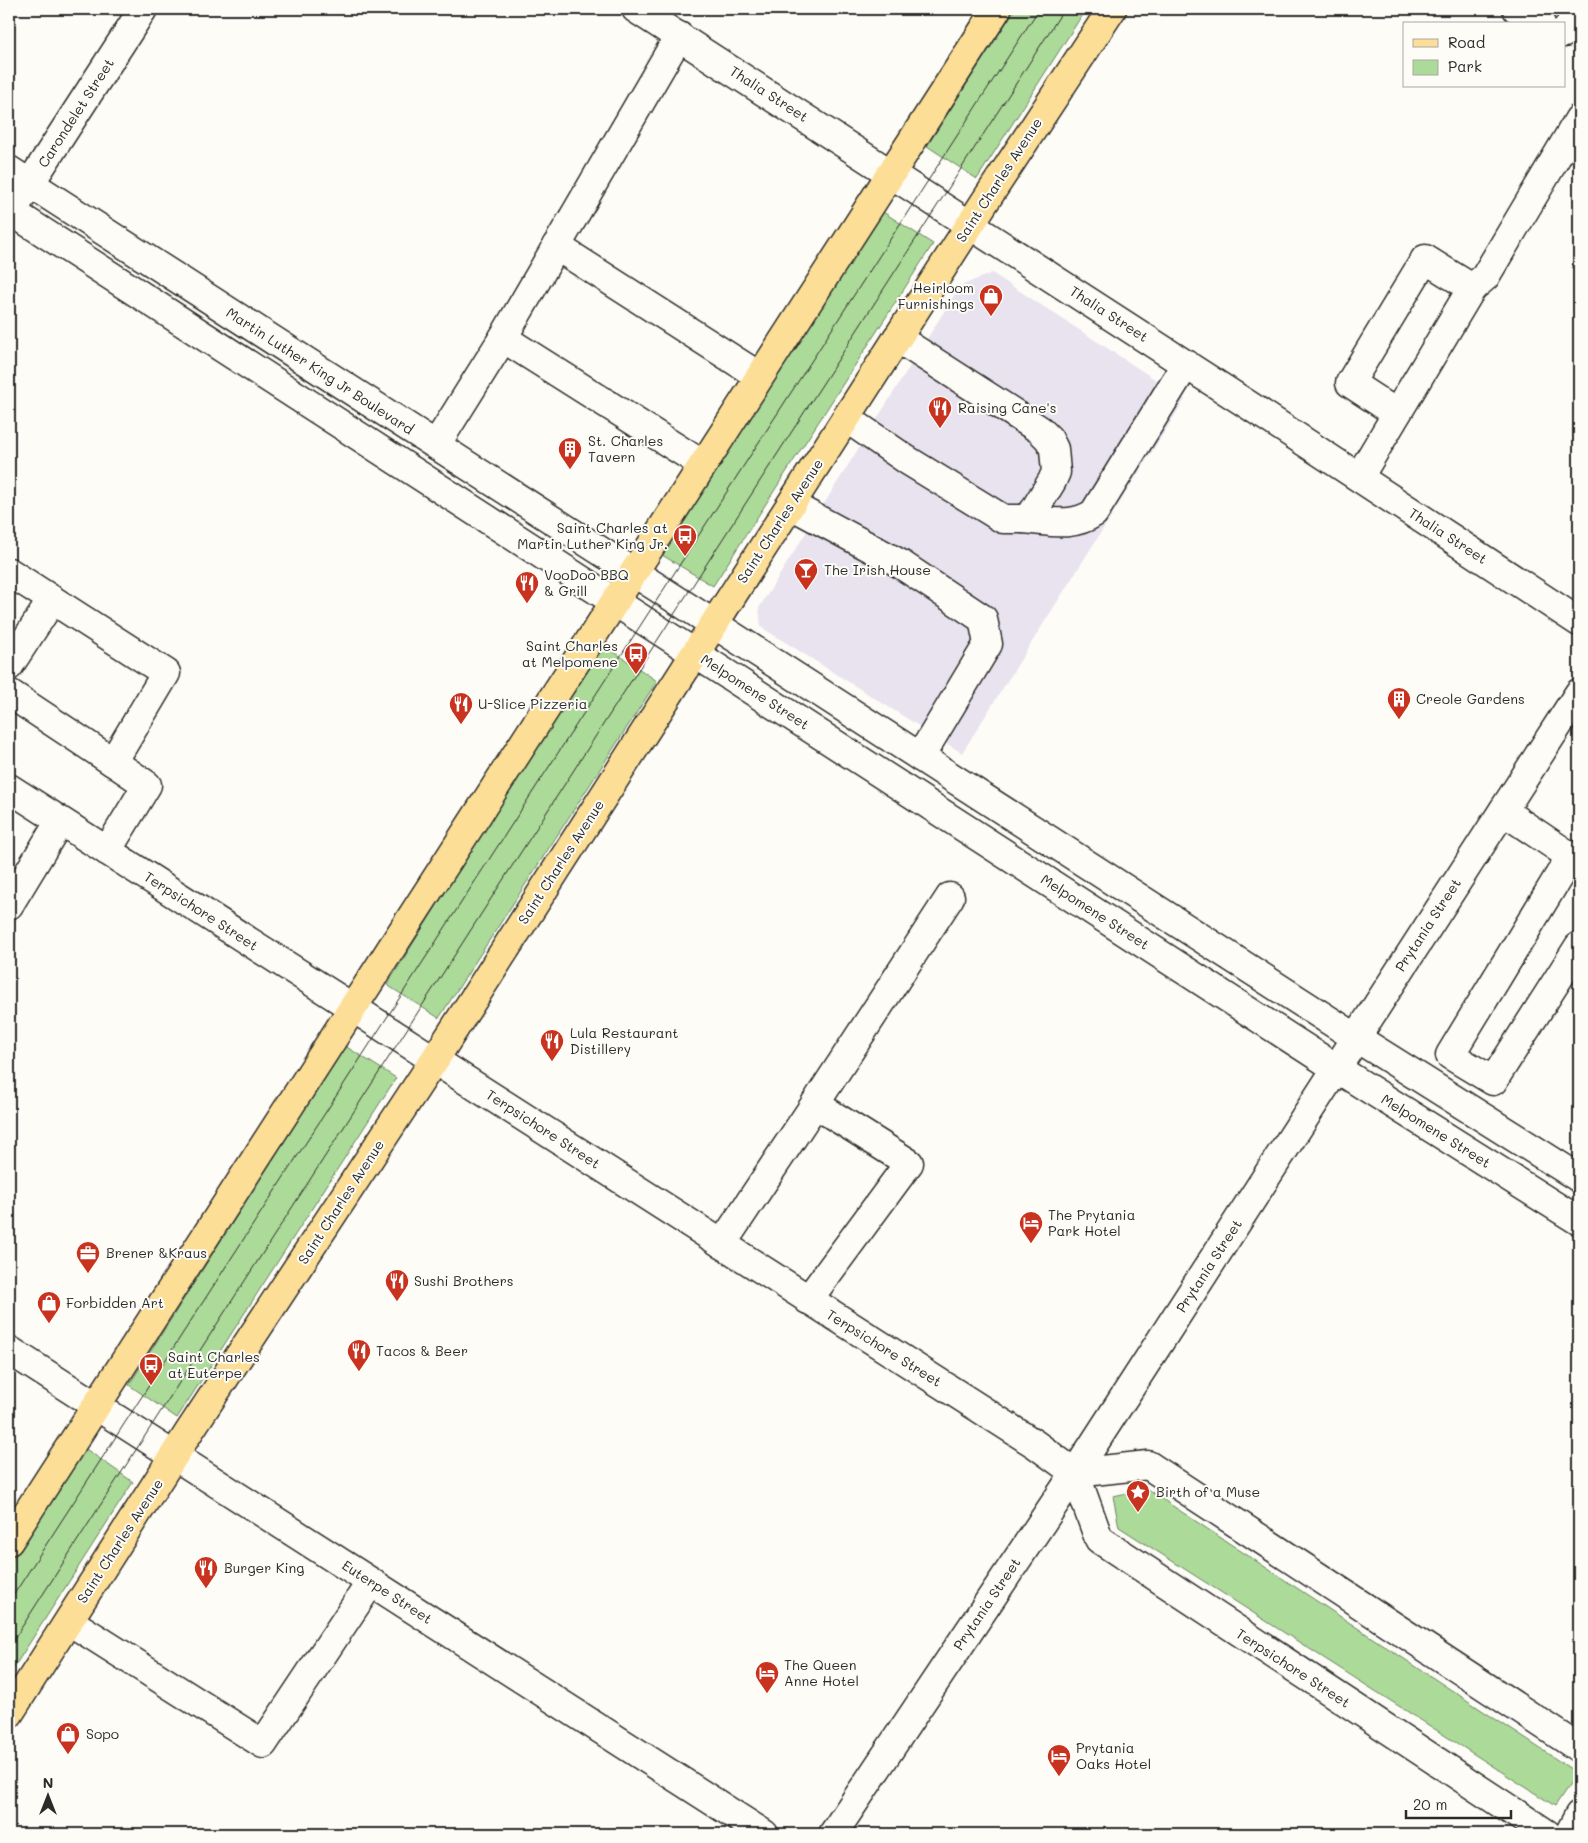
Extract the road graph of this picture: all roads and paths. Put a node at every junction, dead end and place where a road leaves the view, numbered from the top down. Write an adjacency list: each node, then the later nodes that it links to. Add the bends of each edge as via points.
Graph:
1 (143, 9): 14 (street, Carondelet Street)
2 (636, 9): 9 (street, Thalia Street)
3 (996, 9): 13 (main road)
4 (1112, 9): 16 (main road, Saint Charles Avenue)
5 (1517, 9): 7 (street)
6 (1579, 12): 8 (street)
7 (1538, 22)
8 (1566, 30)
9 (679, 36): 13 (street, Thalia Street); 17 (street)
10 (1566, 40): 11 (street)
11 (1579, 50)
12 (1579, 119): 18 (street, via 1485,277)
13 (890, 174): 16 (street, Thalia Street); 22 (main road)
14 (19, 177): 15 (street, Carondelet Street); 25 (street, Martin Luther King Jr Boulevard)
15 (10, 213): 33 (street)
16 (970, 225): 19 (main road, Saint Charles Avenue); 21 (street, Thalia Street)
17 (556, 246): 20 (street); 22 (street)
18 (1472, 288): 23 (street); 23 (street, via 1425,259 1350,383)
19 (897, 338): 24 (main road, Saint Charles Avenue); 29 (street, via 1040,430 1049,439 1054,449 1056,472 1032,514)
20 (496, 348): 25 (street); 26 (street)
21 (1186, 364): 27 (street, Thalia Street); 29 (street, via 1094,513 1082,521 1070,523)
22 (760, 376): 26 (main road)
23 (1396, 413): 27 (street)
24 (846, 418): 28 (main road, Saint Charles Avenue); 29 (street, via 991,513 1002,519)
25 (436, 445): 31 (street, Martin Luther King Jr Boulevard)
26 (702, 464): 31 (main road)
27 (1359, 477): 34 (street, Thalia Street)
28 (791, 505): 35 (main road, Saint Charles Avenue); 40 (street, via 899,563 983,619 988,644)
29 (1023, 519)
30 (9, 572): 32 (street)
31 (632, 572): 33 (main road); 35 (street)
32 (52, 600): 37 (street); 41 (street, via 166,673)
33 (613, 601): 36 (street, Melpomene Street); 50 (main road)
34 (1579, 622)
35 (714, 625): 36 (main road, Saint Charles Avenue); 40 (street)
36 (695, 653): 52 (main road, Saint Charles Avenue); 53 (street, Melpomene Street)
37 (9, 666)
38 (9, 693): 41 (street)
39 (1579, 693): 43 (street, Prytania Street)
40 (920, 757): 51 (street)
41 (113, 762): 45 (street, via 146,784)
42 (9, 788): 44 (street, Terpsichore Street)
43 (1503, 811): 46 (street); 51 (street, Prytania Street)
44 (60, 821): 45 (street, Terpsichore Street); 48 (street)
45 (107, 851): 50 (street, Terpsichore Street)
46 (1575, 859): 49 (street, via 1450,1055 1493,1081)
47 (950, 897): 54 (street)
48 (9, 905)
49 (1579, 946)
50 (354, 1008): 52 (street, Terpsichore Street); 60 (main road)
51 (1355, 1038): 53 (street, Prytania Street); 55 (street)
52 (435, 1059): 57 (street, Terpsichore Street); 61 (main road, Saint Charles Avenue)
53 (1336, 1068): 56 (street, Melpomene Street); 62 (street, Prytania Street)
54 (814, 1104): 57 (street); 58 (street, via 909,1163)
55 (1579, 1178)
56 (1579, 1221)
57 (722, 1244): 58 (street, Terpsichore Street)
58 (808, 1300): 62 (street, Terpsichore Street, via 1035,1444)
59 (9, 1350): 60 (street, Euterpe Street)
60 (96, 1406): 61 (street, Euterpe Street); 63 (main road)
61 (174, 1456): 64 (street, Euterpe Street); 65 (main road, Saint Charles Avenue)
62 (1075, 1473): 67 (street, via 1148,1465); 70 (street, Prytania Street); 71 (street, Terpsichore Street, via 1099,1539)
63 (9, 1541)
64 (371, 1582): 65 (street, via 263,1744); 69 (street, Euterpe Street)
65 (69, 1620): 66 (main road, Saint Charles Avenue)
66 (9, 1714)
67 (1579, 1748)
68 (1579, 1815): 72 (street)
69 (764, 1834)
70 (833, 1834)
71 (1547, 1834)
72 (1568, 1834)

